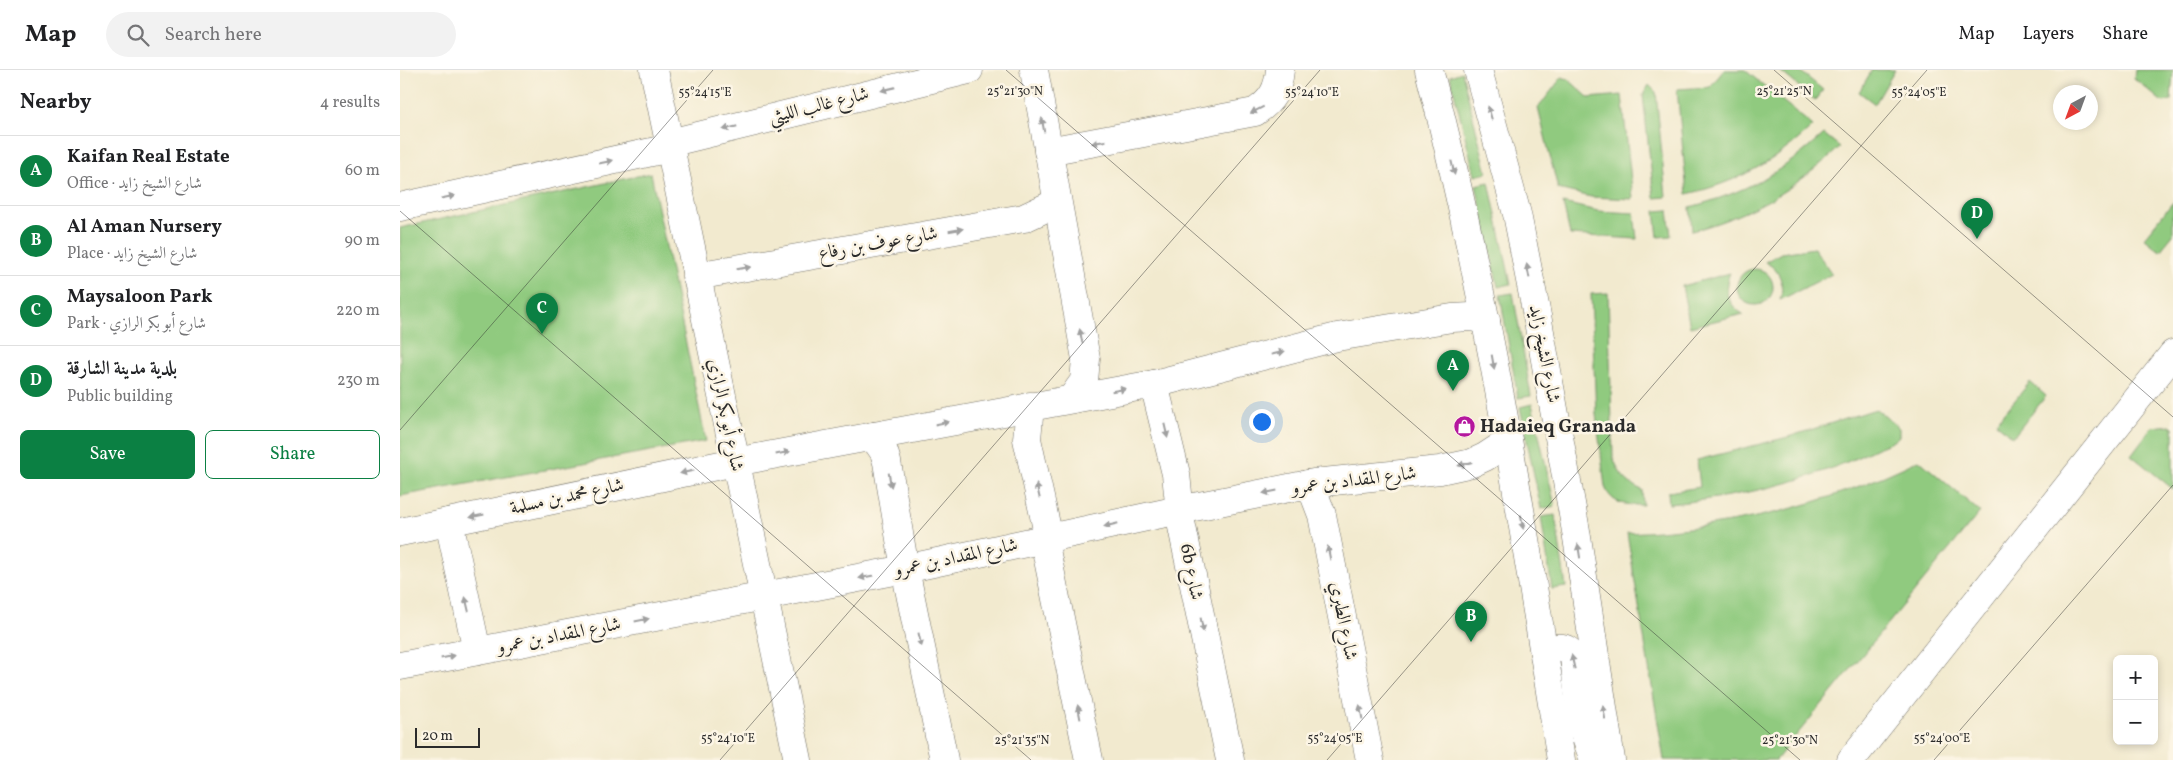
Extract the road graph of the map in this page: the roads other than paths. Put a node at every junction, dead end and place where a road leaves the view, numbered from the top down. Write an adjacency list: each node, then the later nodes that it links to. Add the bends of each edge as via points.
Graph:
1 (654, 70): 7 (street, شارع أبو بكر الرازي)
2 (969, 70): 7 (street, شارع غالب الليثي, one-way to 7)
3 (1034, 70): 8 (street, one-way to 3)
4 (1280, 70): 8 (street, one-way to 8, via 1274,95 1255,112)
5 (1429, 70): 12 (street, one-way to 12)
6 (1478, 70): 37 (street, شارع الشيخ زايد, one-way to 6, via 1576,531 1538,322 1516,214)
7 (670, 146): 10 (street, شارع غالب الليثي, one-way to 7); 11 (street, شارع أبو بكر الرازي)
8 (1048, 151): 9 (street)
9 (1056, 203): 11 (street, شارع عوف بن رفاع, one-way to 9, via 1024,218); 15 (street, one-way to 9, via 1084,380 1086,360)
10 (400, 207)
11 (696, 276): 19 (street, شارع أبو بكر الرازي)
12 (1486, 320): 14 (street, شارع محمد بن مسلمة, one-way to 12, via 1337,337 1444,319 1471,317); 18 (street, one-way to 18)
13 (2169, 369): 38 (street)
14 (1154, 384): 15 (street, شارع محمد بن مسلمة, one-way to 14); 21 (street, 6b شارع, one-way to 21, via 1176,474)
15 (1072, 398): 16 (street, شارع محمد بن مسلمة)
16 (1030, 406): 17 (street, شارع محمد بن مسلمة, one-way to 16); 24 (street, one-way to 16, via 1027,439)
17 (873, 436): 19 (street, شارع محمد بن مسلمة, one-way to 17); 25 (street, one-way to 25, via 887,462)
18 (1508, 442): 20 (street, شارع المقداد بن عمرو, one-way to 20, via 1472,463); 28 (street, one-way to 28)
19 (735, 462): 22 (street, شارع محمد بن مسلمة, one-way to 22); 26 (street, شارع أبو بكر الرازي)
20 (1308, 484): 21 (street, شارع المقداد بن عمرو, one-way to 21); 34 (street, شارع الطبري, one-way to 20, via 1322,514)
21 (1179, 510): 24 (street, شارع المقداد بن عمرو, one-way to 24); 33 (street, 6b شارع, one-way to 33)
22 (449, 522): 23 (street, شارع محمد بن مسلمة); 27 (street, one-way to 22)
23 (400, 532)
24 (1047, 539): 25 (street, شارع المقداد بن عمرو); 32 (street, one-way to 24)
25 (905, 569): 26 (street, شارع المقداد بن عمرو, one-way to 26); 31 (street, one-way to 31)
26 (765, 597): 27 (street, شارع المقداد بن عمرو, one-way to 26); 30 (street, شارع أبو بكر الرازي)
27 (477, 651): 29 (street, شارع المقداد بن عمرو, one-way to 27)
28 (1545, 658): 35 (street); 36 (street, one-way to 28, via 1582,726 1574,657 1559,647 1553,648)
29 (400, 666)
30 (798, 760)
31 (944, 760)
32 (1089, 760)
33 (1230, 760)
34 (1370, 760)
35 (1561, 760)
36 (1594, 760)
37 (1611, 760)
38 (1851, 760)

